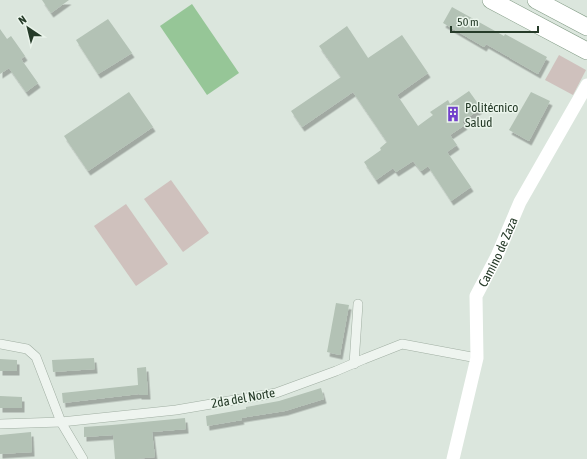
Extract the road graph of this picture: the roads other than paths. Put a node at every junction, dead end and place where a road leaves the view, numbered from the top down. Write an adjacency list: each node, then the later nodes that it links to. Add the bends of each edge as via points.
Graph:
1 (490, 0): 4 (highway)
2 (536, 0): 3 (highway)
3 (587, 27)
4 (587, 51)
5 (587, 84): 8 (street, Camino de Zaza, via 520,202 497,256 476,296)
6 (358, 304): 9 (street)
7 (0, 344): 10 (street, via 27,348 36,357)
8 (477, 358): 9 (street, 2da del Norte, via 402,344); 13 (street, Camino de Zaza)
9 (354, 364): 10 (street, 2da del Norte, via 276,393 176,410)
10 (60, 422): 11 (street, 2da del Norte); 12 (street)
11 (0, 424)
12 (84, 459)
13 (453, 459)

